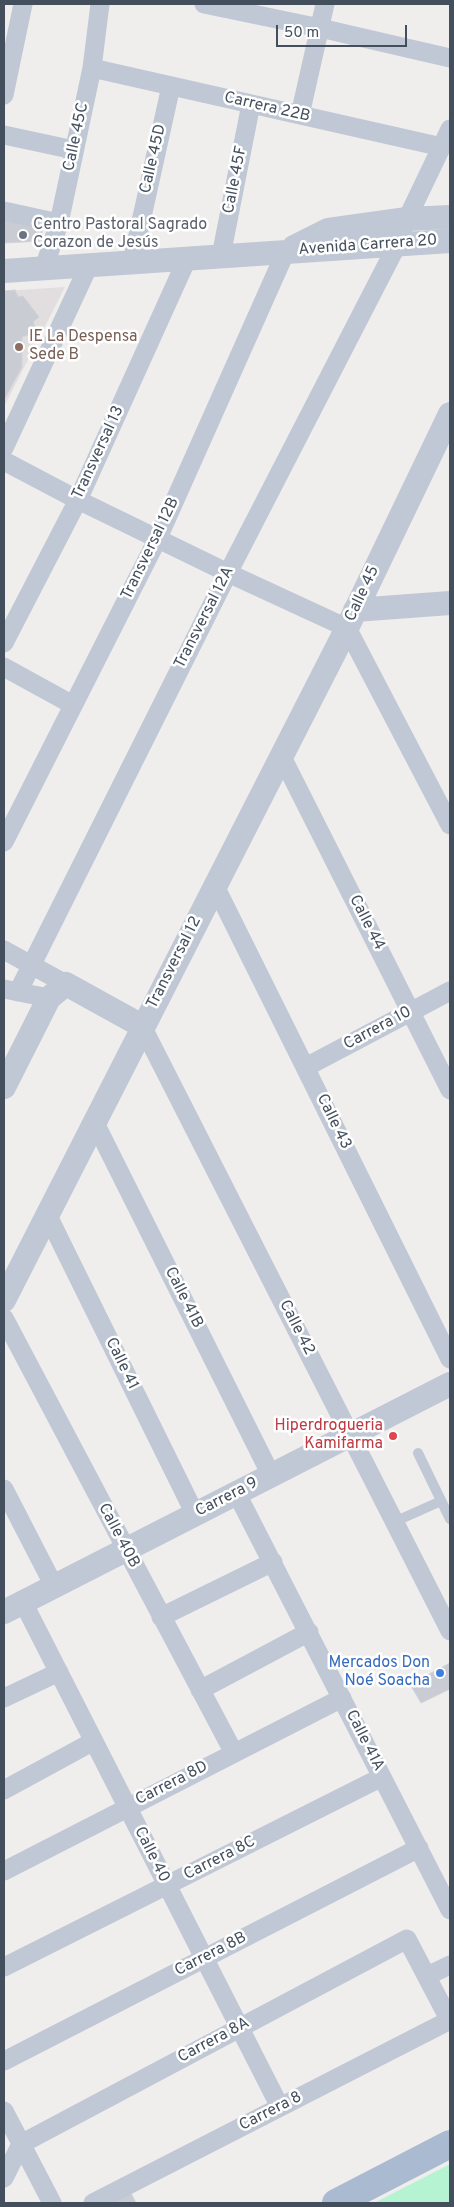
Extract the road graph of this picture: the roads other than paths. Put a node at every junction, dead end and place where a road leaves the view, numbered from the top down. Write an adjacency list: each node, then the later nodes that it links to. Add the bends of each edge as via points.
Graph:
1 (24, 4): 9 (street)
2 (100, 4): 7 (street, Calle 45C)
3 (204, 4): 5 (street)
4 (325, 4): 5 (street)
5 (320, 28): 6 (street); 11 (street)
6 (450, 58)
7 (92, 68): 8 (street, Carrera 22B); 15 (street, Calle 45C)
8 (171, 86): 10 (street, Carrera 22B); 25 (street, Calle 45D)
9 (4, 95)
10 (251, 104): 11 (street, Carrera 22B); 23 (street, Calle 45F)
11 (300, 115): 14 (street, Carrera 22B)
12 (450, 129): 14 (street, Transversal 12A)
13 (4, 135): 15 (street)
14 (442, 147): 18 (street, Transversal 12A)
15 (74, 150): 19 (street, Calle 45C)
16 (4, 211): 19 (street)
17 (450, 217): 18 (street, Avenida Carrera 20)
18 (407, 219): 21 (street, Transversal 12A); 22 (street, Avenida Carrera 20, via 328,230)
19 (58, 223): 27 (street, Calle 45C)
20 (450, 241): 21 (street, Avenida Carrera 20)
21 (397, 245): 22 (street, Avenida Carrera 20); 34 (street, Transversal 12A)
22 (286, 251): 23 (street, Avenida Carrera 20); 33 (street, Transversal 12B)
23 (221, 256): 24 (street, Avenida Carrera 20)
24 (187, 259): 25 (street, Avenida Carrera 20); 32 (street, Transversal 13)
25 (132, 262): 26 (street, Avenida Carrera 20)
26 (89, 265): 27 (street, Avenida Carrera 20); 30 (street)
27 (44, 268): 28 (street, Avenida Carrera 20)
28 (4, 271)
29 (450, 414): 36 (street, Calle 45)
30 (4, 448)
31 (4, 461): 32 (street)
32 (78, 500): 33 (street); 37 (street, Transversal 13)
33 (158, 538): 34 (street); 39 (street, Transversal 12B)
34 (228, 573): 36 (street); 45 (street, Transversal 12A)
35 (450, 603): 36 (street)
36 (351, 619): 40 (street, Transversal 12); 41 (street, Calle 45)
37 (4, 643)
38 (4, 667): 39 (street)
39 (73, 705): 42 (street, Transversal 12B)
40 (281, 755): 43 (street, Transversal 12); 49 (street, Calle 44)
41 (450, 825)
42 (4, 842)
43 (215, 886): 50 (street, Transversal 12); 51 (street, Calle 43)
44 (4, 950): 45 (street)
45 (30, 964): 46 (street, Transversal 12A); 47 (street)
46 (11, 991): 47 (street)
47 (58, 991): 50 (street); 52 (street)
48 (450, 991): 49 (street, Carrera 10)
49 (410, 1012): 51 (street, Carrera 10); 53 (street, Calle 44)
50 (142, 1026): 54 (street, Transversal 12); 60 (street, Calle 42)
51 (306, 1067): 58 (street, Calle 43)
52 (5, 1082)
53 (450, 1090)
54 (94, 1121): 55 (street, Transversal 12); 62 (street, Calle 41B)
55 (47, 1214): 56 (street, Transversal 12); 66 (street, Calle 41)
56 (4, 1300)
57 (4, 1318): 69 (street, Calle 40B)
58 (450, 1359)
59 (450, 1384): 60 (street, Carrera 9)
60 (350, 1435): 62 (street, Carrera 9); 68 (street, Calle 42)
61 (418, 1453): 65 (lane)
62 (272, 1475): 64 (street, Carrera 9)
63 (4, 1489): 71 (street)
64 (236, 1492): 66 (street, Carrera 9); 70 (street, Calle 41A)
65 (441, 1501): 67 (lane); 68 (lane)
66 (195, 1514): 69 (street, Carrera 9)
67 (450, 1519)
68 (394, 1522): 74 (street, Calle 42)
69 (125, 1550): 71 (street, Carrera 9); 73 (street, Calle 40B)
70 (273, 1562): 73 (street); 75 (street, Calle 41A)
71 (54, 1586): 72 (street, Carrera 9)
72 (13, 1607): 76 (street, Calle 40)
73 (161, 1617): 77 (street, Calle 40B)
74 (450, 1631)
75 (310, 1632): 77 (street); 79 (street, Calle 41A)
76 (58, 1672): 78 (street); 80 (street, Calle 40)
77 (200, 1690): 81 (street, Calle 40B)
78 (4, 1698)
79 (342, 1698): 81 (street, Carrera 8D); 82 (street, Calle 41A)
80 (94, 1741): 83 (street); 84 (street, Calle 40)
81 (234, 1753): 84 (street, Carrera 8D)
82 (382, 1777): 85 (street, Calle 41A); 87 (street, Carrera 8C)
83 (4, 1790)
84 (127, 1807): 86 (street, Carrera 8D); 87 (street, Calle 40)
85 (419, 1848): 88 (street, Calle 41A); 89 (street, Carrera 8B)
86 (4, 1871)
87 (167, 1886): 89 (street, Calle 40); 91 (street, Carrera 8C)
88 (450, 1910)
89 (204, 1958): 94 (street, Calle 40); 95 (street, Carrera 8B)
90 (450, 1965): 92 (street)
91 (4, 1967)
92 (427, 1976): 93 (street); 94 (street, Carrera 8A, via 407,1939)
93 (450, 2020): 96 (street, Carrera 8)
94 (240, 2028): 96 (street, Calle 40); 98 (street, Carrera 8A)
95 (4, 2061)
96 (280, 2107): 102 (street, Carrera 8)
97 (4, 2110): 98 (street)
98 (21, 2144): 100 (street); 101 (street)
99 (450, 2144): 103 (main road)
100 (4, 2178)
101 (52, 2203)
102 (93, 2203)
103 (336, 2203)

